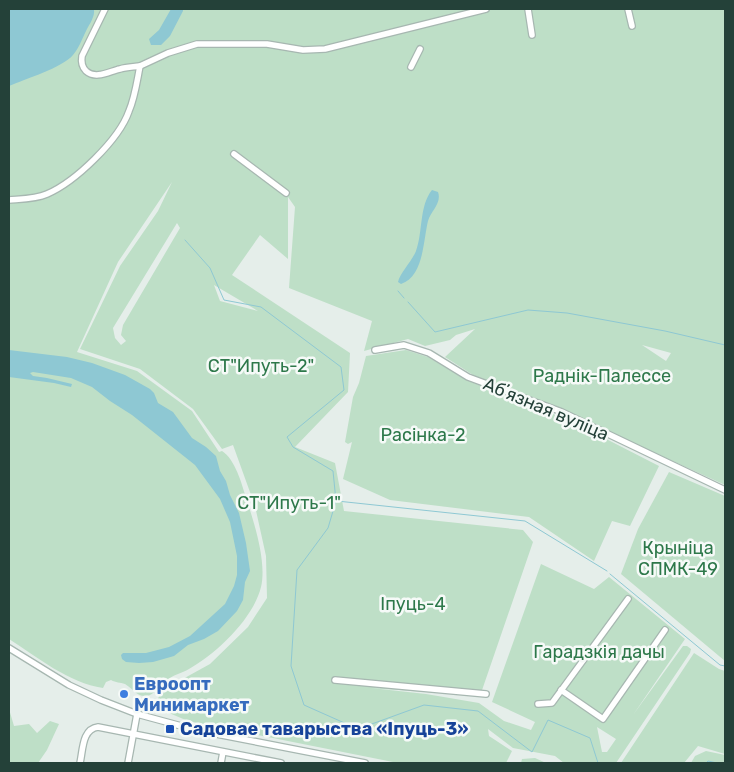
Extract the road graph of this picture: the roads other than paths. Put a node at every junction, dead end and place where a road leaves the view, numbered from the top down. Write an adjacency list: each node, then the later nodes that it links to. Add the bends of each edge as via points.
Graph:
1 (105, 9): 8 (street, via 82,56 84,69 96,75)
2 (486, 9): 8 (street, via 325,48 303,50 268,44 197,44)
3 (528, 9): 6 (street)
4 (628, 9): 5 (street)
5 (632, 26)
6 (532, 35)
7 (420, 49): 9 (street)
8 (140, 66): 12 (street, via 129,112 112,140 83,172 45,195)
9 (411, 67)
10 (234, 154): 11 (street)
11 (286, 193)
12 (9, 200)
13 (374, 350): 14 (street, Абʼязная вуліца, via 404,345 428,352 468,377 562,412)
14 (725, 490)
15 (628, 599): 19 (street)
16 (665, 630): 19 (street, via 603,719)
17 (9, 648): 22 (street, via 77,689)
18 (335, 680): 20 (street)
19 (561, 690): 21 (street, via 552,703)
20 (486, 694)
21 (538, 704)
22 (137, 714): 23 (street); 29 (street, via 196,730)
23 (134, 734): 24 (street); 25 (street, via 98,727 90,730 85,735); 26 (street)
24 (223, 752): 27 (street); 28 (street)
25 (80, 763)
26 (128, 763)
27 (221, 763)
28 (281, 763)
29 (365, 763)

